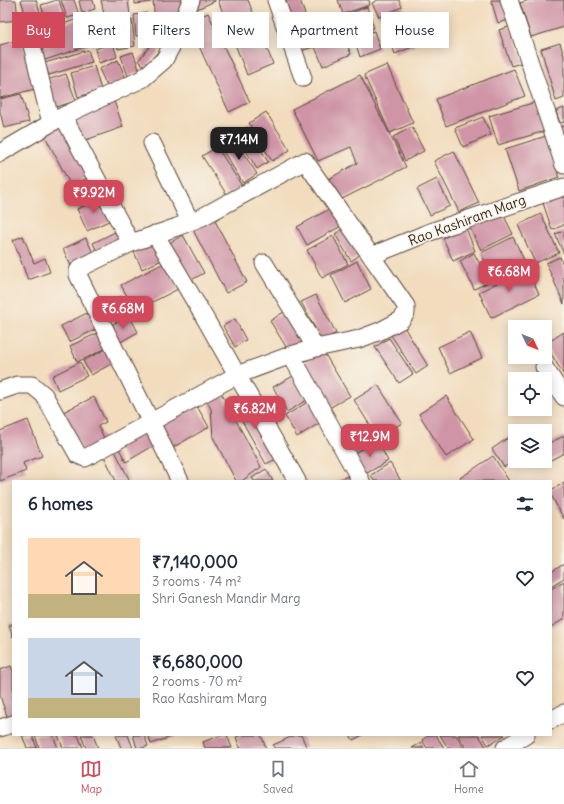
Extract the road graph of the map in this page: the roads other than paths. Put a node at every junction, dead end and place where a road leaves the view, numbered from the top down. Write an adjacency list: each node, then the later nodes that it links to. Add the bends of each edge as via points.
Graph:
1 (191, 0): 6 (street, via 177,36 164,60 142,79)
2 (276, 0): 5 (street)
3 (508, 0): 9 (street)
4 (34, 48): 6 (street)
5 (303, 78)
6 (57, 120): 8 (street); 13 (street)
7 (152, 144): 11 (street)
8 (0, 153)
9 (564, 166)
10 (564, 187): 14 (street, Rao Kashiram Marg, via 430,232)
11 (190, 221): 12 (street); 14 (street, via 202,217 305,160)
12 (155, 234): 13 (street); 19 (street)
13 (131, 242): 22 (street, via 80,268 78,275)
14 (371, 256): 16 (street, via 406,306 406,313 401,320 380,331)
15 (264, 263): 16 (street)
16 (316, 348): 17 (street)
17 (291, 356): 19 (street); 25 (street)
18 (544, 367): 21 (street)
19 (237, 375): 22 (street); 24 (street)
20 (0, 391): 22 (street, via 17,385 32,385 44,395 78,456 85,458)
21 (564, 397)
22 (151, 421): 23 (street)
23 (180, 480)
24 (296, 480)
25 (360, 480)
26 (564, 713): 27 (street)
27 (552, 719)
28 (12, 724): 29 (street)
29 (0, 728)
30 (524, 736): 31 (street)
31 (505, 748)

